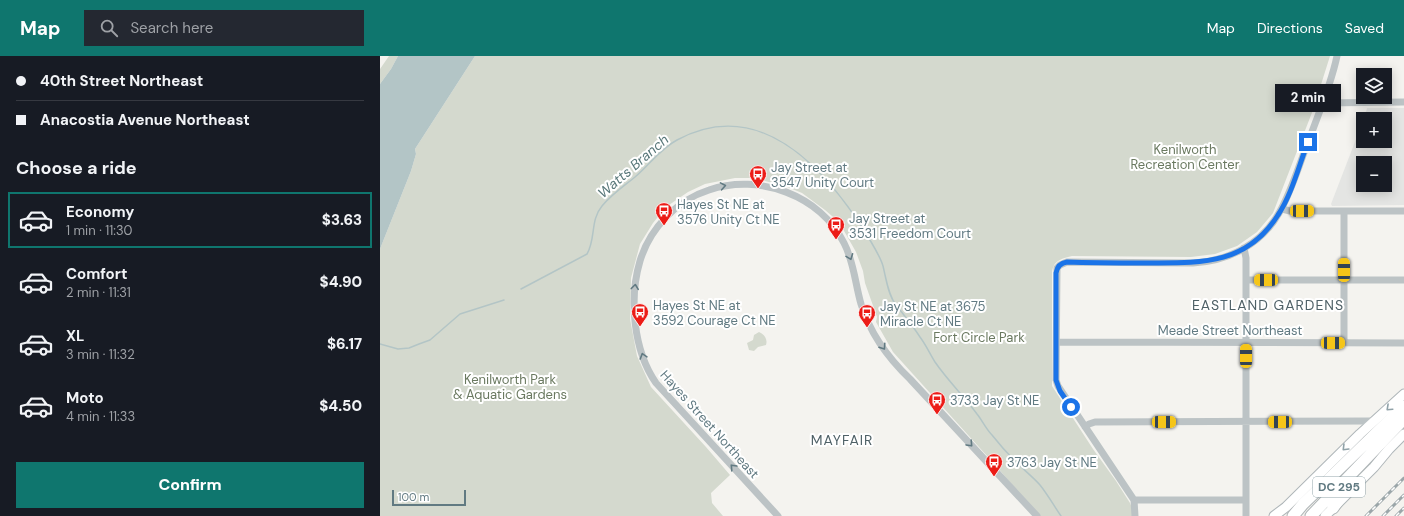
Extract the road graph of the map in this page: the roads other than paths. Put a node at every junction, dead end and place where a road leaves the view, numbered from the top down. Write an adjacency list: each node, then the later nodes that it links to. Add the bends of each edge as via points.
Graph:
1 (1337, 56): 3 (street)
2 (1404, 102): 3 (street)
3 (1322, 103): 4 (street)
4 (1282, 209): 6 (street); 7 (street, via 1264,233)
5 (1404, 211): 6 (street)
6 (1344, 212): 9 (street)
7 (1244, 248): 8 (street); 11 (street, via 1222,259 1198,262 1064,263 1058,266 1056,273)
8 (1246, 280): 9 (street); 12 (street)
9 (1344, 280): 10 (street); 13 (street)
10 (1404, 280)
11 (1056, 342): 12 (street, Meade Street Northeast); 21 (street, via 1058,386)
12 (1246, 342): 13 (street, Meade Street Northeast); 19 (street)
13 (1344, 343): 14 (street, Meade Street Northeast)
14 (1404, 343)
15 (1404, 394): 18 (main road, one-way to 18)
16 (1404, 406): 27 (highway, DC 295)
17 (1404, 419): 24 (highway, DC 295)
18 (1374, 421): 20 (street); 22 (main road)
19 (1246, 422): 20 (street); 21 (street, via 1094,422); 26 (street)
20 (1353, 422): 22 (street, via 1359,428)
21 (1085, 427): 25 (street)
22 (1360, 434): 33 (main road, one-way to 33)
23 (1404, 434): 28 (main road)
24 (1368, 457): 28 (highway); 36 (highway, DC 295)
25 (1134, 500): 26 (street); 29 (street)
26 (1246, 500): 32 (street)
27 (1303, 504): 34 (highway); 35 (highway, DC 295)
28 (1329, 512)
29 (1134, 514)
30 (778, 516): 31 (street, Hayes Street Northeast, one-way to 31, via 658,386 643,358 634,316 635,284 641,258 652,235 667,216 686,200 707,190 732,185 759,185 783,191 806,202 825,217 846,248 853,265 864,313 892,360)
31 (1037, 516)
32 (1246, 516)
33 (1274, 516)
34 (1286, 516)
35 (1293, 516)
36 (1311, 516)

